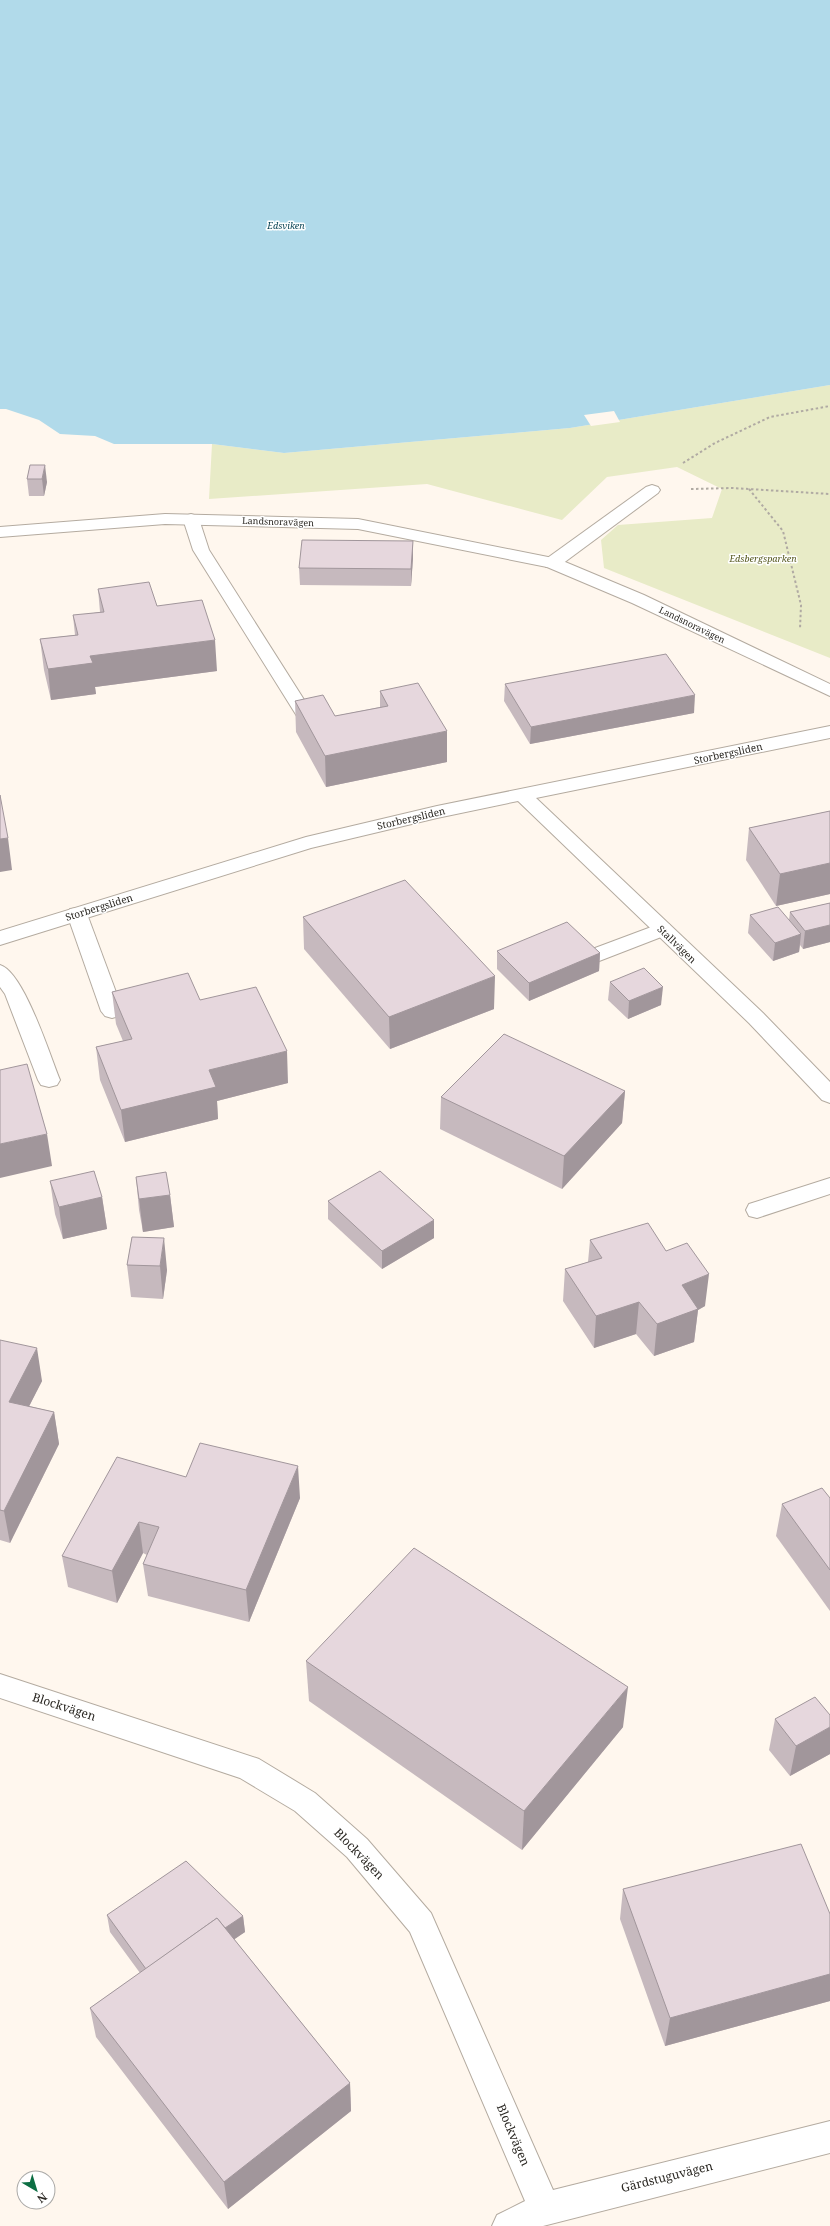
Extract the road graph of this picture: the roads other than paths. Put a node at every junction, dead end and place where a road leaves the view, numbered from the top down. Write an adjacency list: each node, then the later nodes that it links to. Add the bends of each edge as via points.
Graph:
1 (652, 490): 4 (street)
2 (191, 519): 3 (street, Landsnoravägen); 4 (street, Landsnoravägen, via 358,524); 6 (street, via 201,550)
3 (0, 532)
4 (552, 563): 5 (street, Landsnoravägen, via 638,599)
5 (830, 691)
6 (306, 717)
7 (830, 732): 8 (street, Storbergsliden)
8 (522, 795): 9 (street, Storbergsliden, via 306,843); 10 (street, Stallvägen)
9 (77, 914): 11 (street, Storbergsliden); 14 (street)
10 (662, 929): 12 (street); 16 (street, Stallvägen, via 756,1018)
11 (0, 938)
12 (594, 956)
13 (0, 972): 15 (street, via 15,993)
14 (112, 1012)
15 (49, 1080)
16 (830, 1095)
17 (830, 1186): 18 (street)
18 (757, 1210)
19 (0, 1686): 21 (street, Blockvägen, via 249,1768 305,1802 357,1848 421,1923)
20 (830, 2137): 21 (street, Gärdstuguvägen)
21 (544, 2208): 22 (street, Gärdstuguvägen)
22 (508, 2226)

